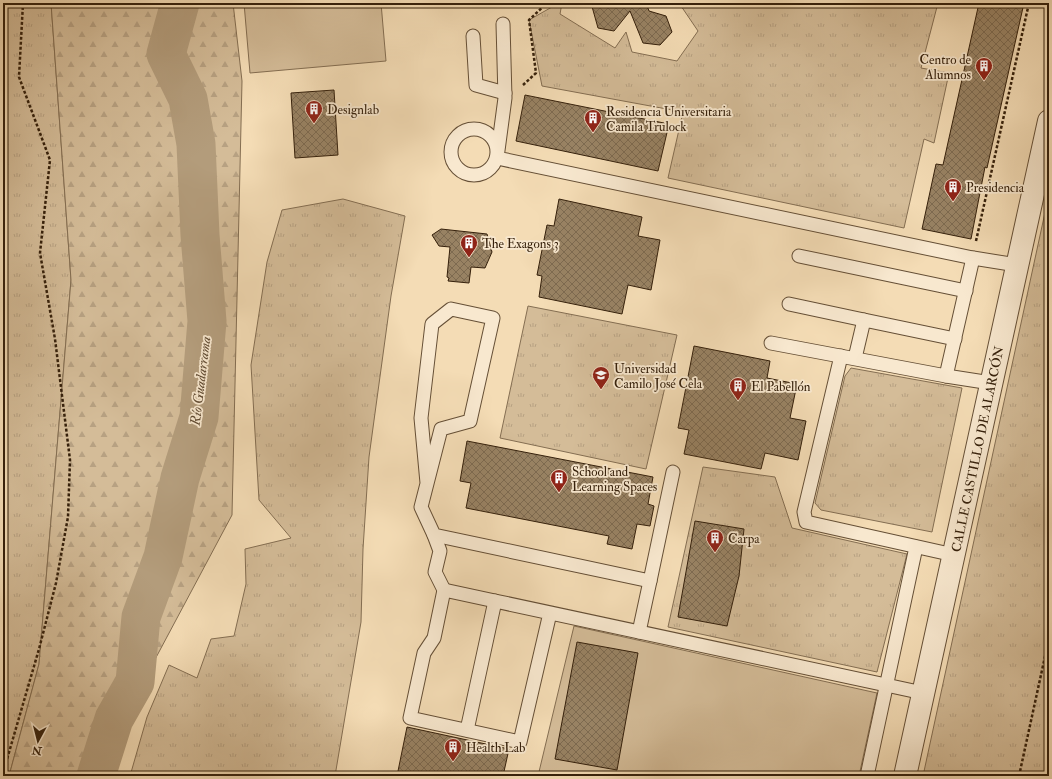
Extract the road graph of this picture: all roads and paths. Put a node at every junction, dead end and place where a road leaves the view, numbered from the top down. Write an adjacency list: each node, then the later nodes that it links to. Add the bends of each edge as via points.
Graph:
1 (23, 3): 33 (path, via 19,77 50,160 40,253 55,339 70,460 68,517 56,583)
2 (1026, 3): 8 (path, via 1028,4)
3 (503, 24): 5 (lane)
4 (473, 36): 5 (lane, via 476,85)
5 (505, 92): 8 (lane, via 497,158)
6 (1049, 121): 9 (street, CALLE CASTILLO DE ALARCÓN)
7 (799, 256): 10 (lane)
8 (973, 258): 9 (lane); 10 (lane)
9 (1017, 265): 18 (street, CALLE CASTILLO DE ALARCÓN)
10 (966, 291): 13 (lane)
11 (788, 304): 12 (lane)
12 (864, 320): 13 (lane); 16 (lane)
13 (955, 339): 17 (lane)
14 (771, 343): 15 (lane)
15 (841, 356): 16 (lane); 22 (lane, via 804,512 806,522)
16 (855, 358): 17 (lane)
17 (946, 376): 18 (lane)
18 (991, 383): 23 (street, CALLE CASTILLO DE ALARCÓN)
19 (673, 472): 24 (lane)
20 (427, 483): 20 (lane, via 441,429 470,421 493,318 451,309 432,324 421,418); 21 (lane, via 421,507)
21 (434, 534): 24 (lane); 25 (lane, via 440,551 435,572)
22 (916, 547): 23 (lane); 30 (lane)
23 (954, 555): 31 (street, CALLE CASTILLO DE ALARCÓN)
24 (650, 581): 28 (lane)
25 (444, 590): 26 (lane); 32 (lane, via 434,638 424,653 410,718)
26 (495, 601): 27 (lane); 32 (lane)
27 (550, 613): 28 (lane); 32 (lane, via 520,742)
28 (639, 632): 30 (lane)
29 (1049, 638): 36 (path)
30 (886, 685): 31 (lane); 34 (lane)
31 (923, 694): 35 (street, CALLE CASTILLO DE ALARCÓN)
32 (467, 730)
33 (3, 774)
34 (867, 776)
35 (906, 776)
36 (1019, 776)

